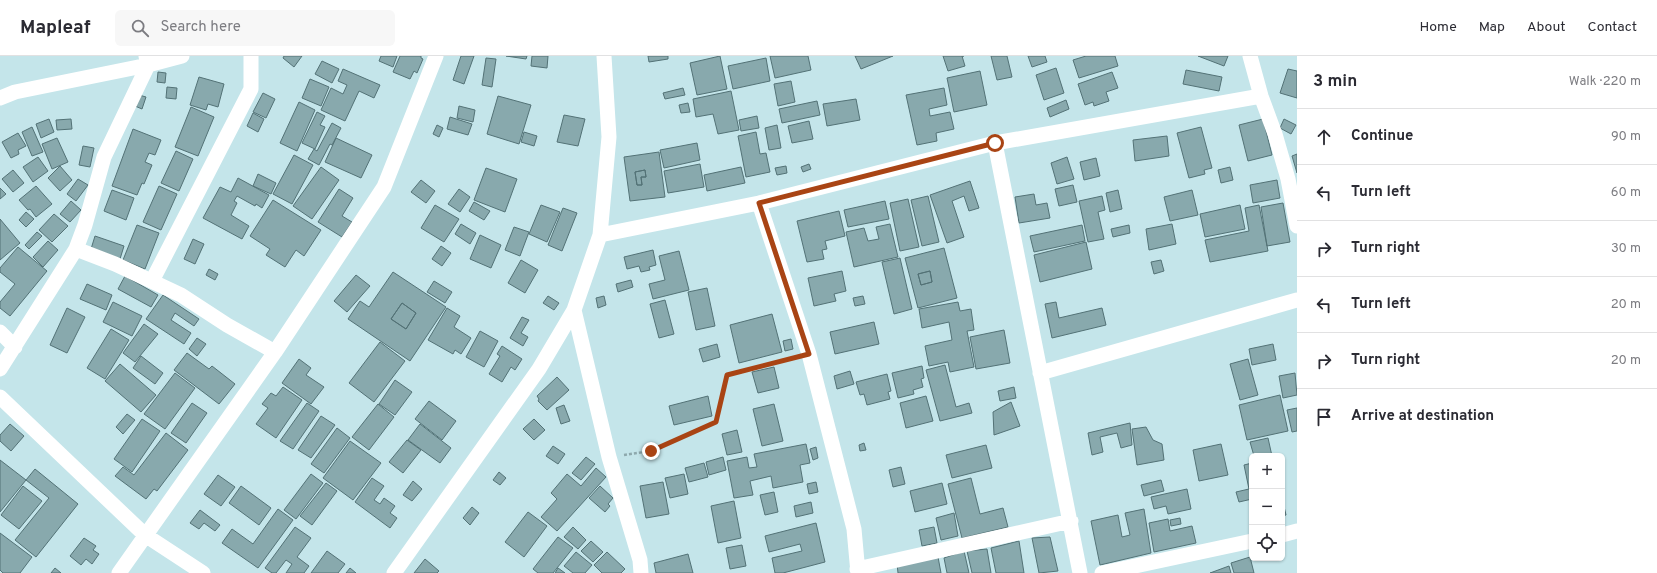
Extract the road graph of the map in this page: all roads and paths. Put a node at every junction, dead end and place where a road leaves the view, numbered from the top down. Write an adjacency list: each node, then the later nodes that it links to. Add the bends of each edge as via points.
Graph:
1 (182, 56): 6 (street)
2 (251, 56): 14 (street, via 251,89)
3 (436, 56): 19 (street, via 384,187)
4 (604, 56): 12 (street, via 610,137)
5 (1250, 56): 7 (street)
6 (147, 60): 8 (street, via 15,92); 13 (street, via 104,157)
7 (1261, 96): 9 (street); 11 (street, via 1288,179)
8 (0, 98)
9 (995, 143): 10 (street); 22 (street)
10 (759, 203): 12 (street); 20 (street)
11 (1297, 226)
12 (600, 235): 16 (street)
13 (76, 249): 14 (street); 18 (street)
14 (152, 281): 19 (street, via 181,295)
15 (1297, 300): 22 (street)
16 (574, 310): 24 (street); 33 (street, via 539,369)
17 (0, 332): 18 (street)
18 (15, 347): 21 (street)
19 (275, 352): 28 (street)
20 (809, 354): 24 (path, via 727,375 716,422 651,451); 30 (street, via 854,529)
21 (0, 369)
22 (1040, 373): 25 (street)
23 (0, 397): 28 (street)
24 (609, 457): 34 (street, via 640,560)
25 (1070, 521): 30 (street); 35 (street)
26 (1297, 531): 27 (street)
27 (1285, 534)
28 (145, 535): 31 (street); 32 (street)
29 (1249, 542): 36 (street)
30 (857, 571)
31 (119, 573)
32 (203, 573)
33 (394, 573)
34 (641, 573)
35 (1080, 573)
36 (1102, 573)

